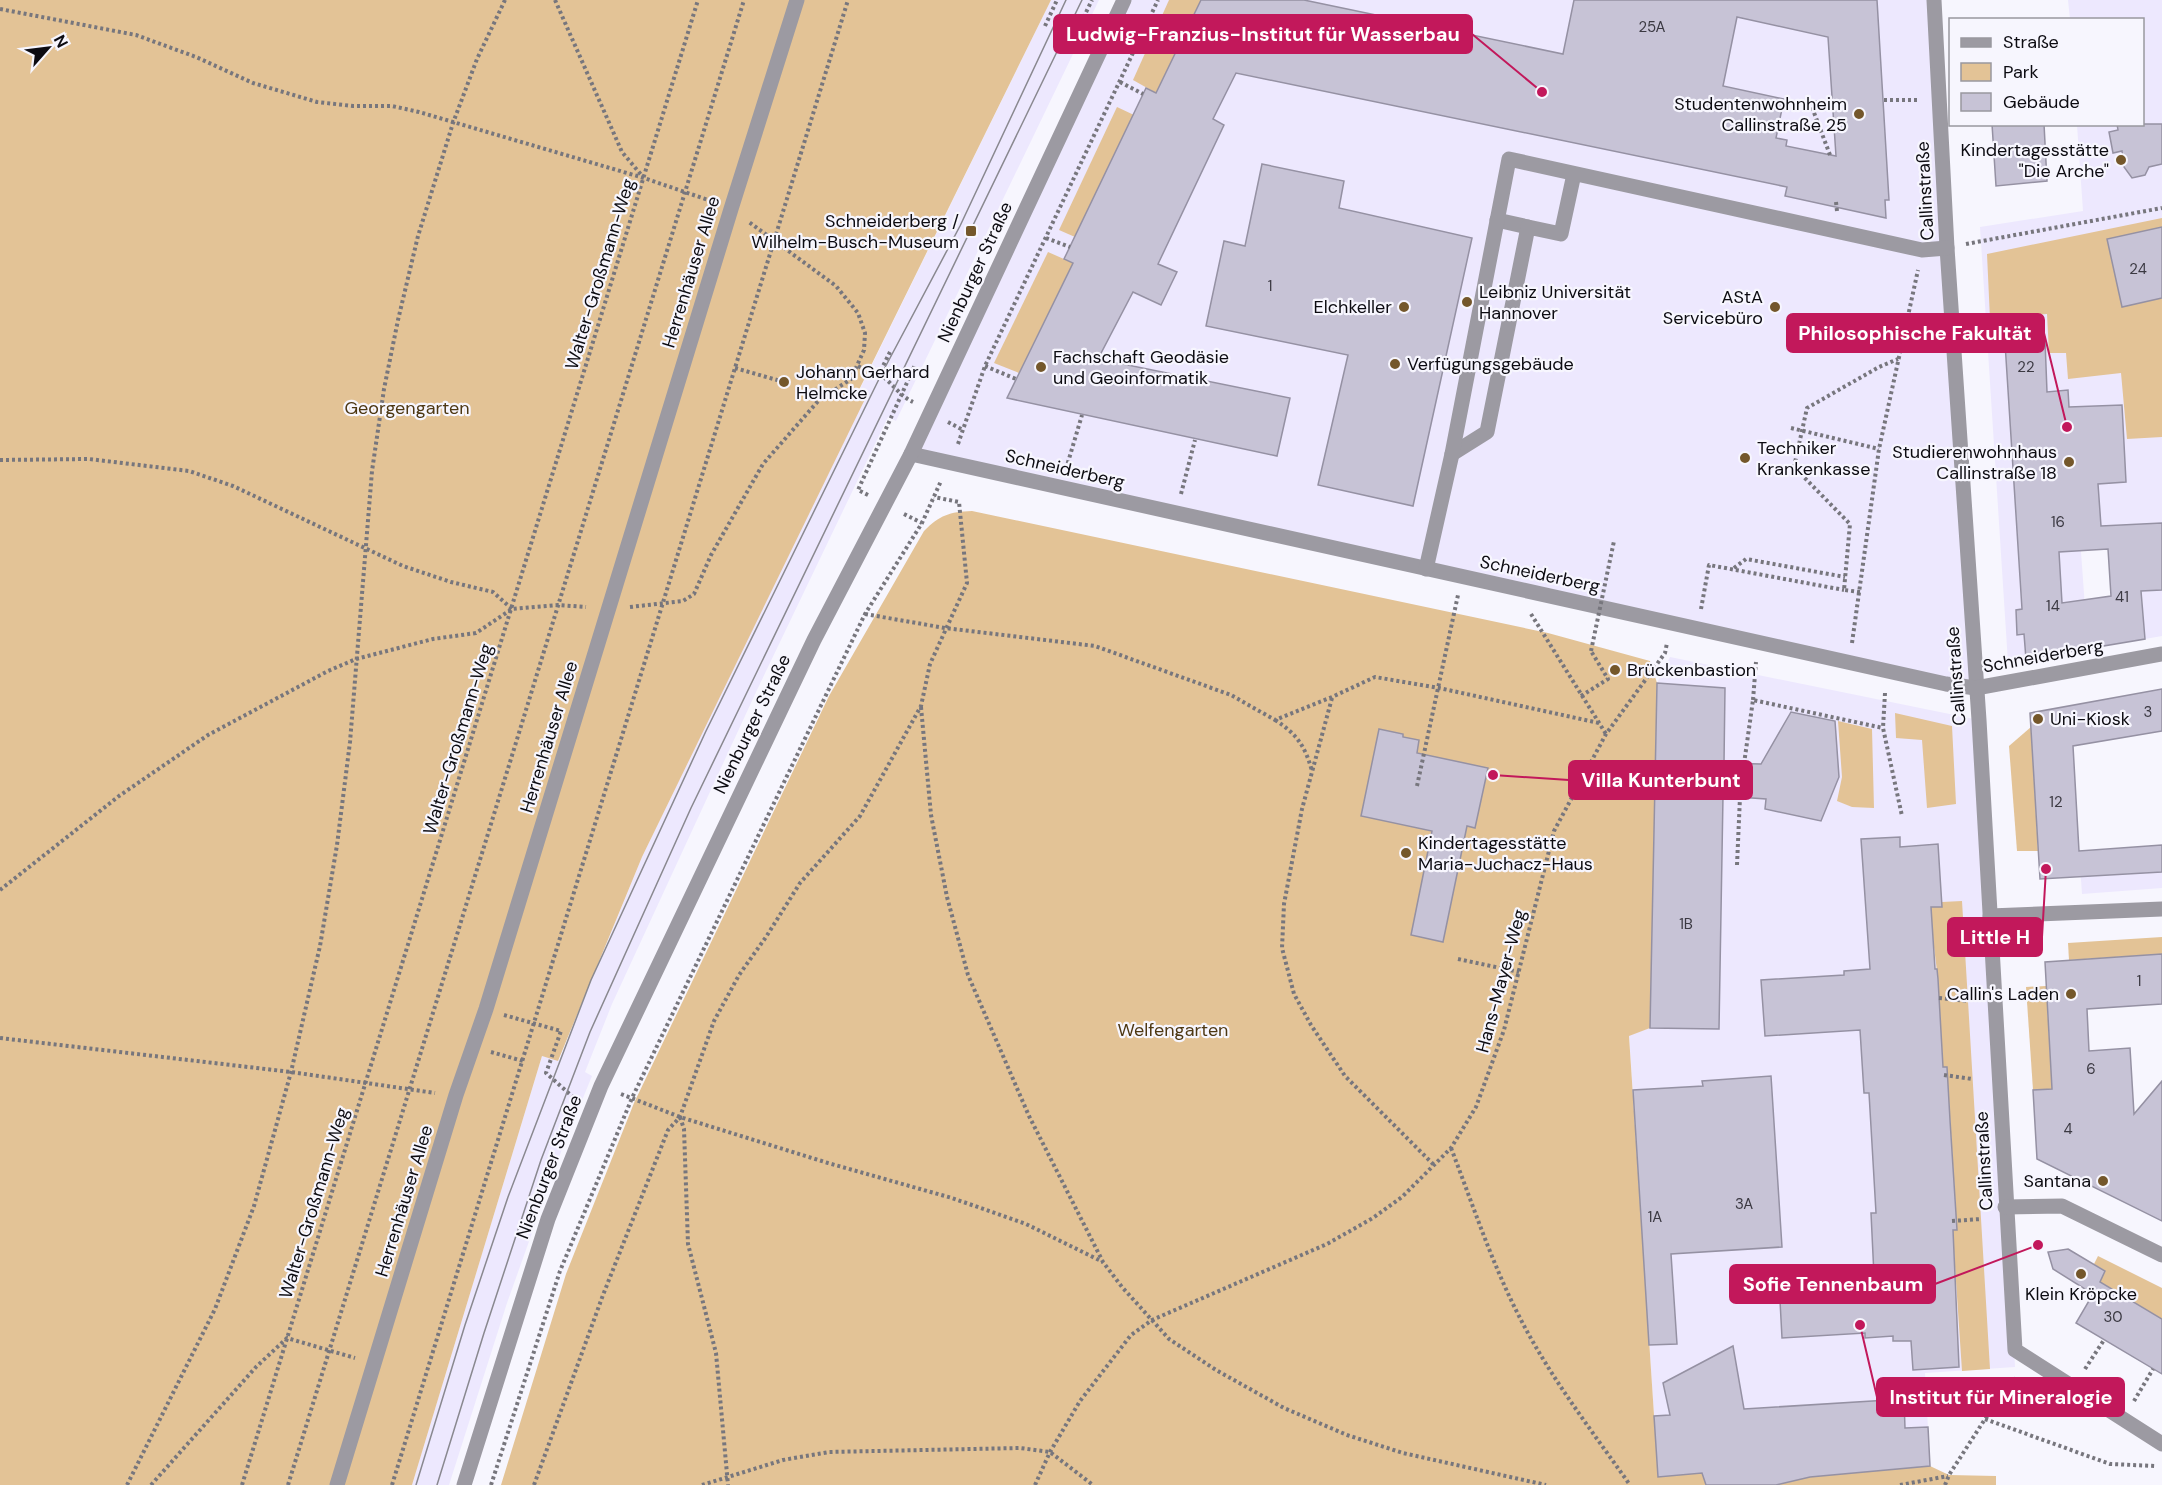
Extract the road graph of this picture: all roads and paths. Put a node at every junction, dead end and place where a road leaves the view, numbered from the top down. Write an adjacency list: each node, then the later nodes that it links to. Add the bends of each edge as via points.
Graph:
1 (505, 0): 20 (path)
2 (555, 0): 23 (path, via 622,152)
3 (698, 0): 23 (path, Walter-Großmann-Weg)
4 (744, 0): 108 (path)
5 (797, 0): 98 (street, Herrenhäuser Allee)
6 (848, 0): 37 (path)
7 (1057, 0): 13 (path)
8 (1092, 0): 14 (path)
9 (1124, 0): 47 (street, Nienburger Straße)
10 (1158, 0): 15 (path)
11 (1934, 0): 17 (street, Callinstraße)
12 (0, 9): 20 (path, via 136,35 253,83 317,102 392,106)
13 (1045, 26)
14 (1073, 39)
15 (1120, 82): 16 (path); 27 (path)
16 (1143, 94)
17 (1940, 99): 18 (path); 29 (street, Callinstraße)
18 (1884, 100)
19 (1832, 102): 21 (path, via 1810,102)
20 (453, 123): 23 (path); 56 (path, via 418,236 384,389)
21 (1830, 154)
22 (1574, 174): 25 (street, via 1509,159); 26 (street, via 1562,234); 30 (street)
23 (644, 178): 65 (path, Walter-Großmann-Weg)
24 (2162, 208): 29 (path)
25 (1497, 220): 26 (street); 48 (street)
26 (1528, 227): 48 (street, via 1487,432)
27 (1046, 238): 28 (path); 36 (path)
28 (1070, 247)
29 (1947, 248): 30 (street); 75 (street, Callinstraße)
30 (1922, 250): 33 (path)
31 (806, 262): 35 (path, via 836,285 858,313 865,333)
32 (890, 352): 38 (path)
33 (1899, 358): 44 (path, via 1807,408); 46 (path)
34 (915, 365): 41 (path)
35 (858, 366): 38 (path); 64 (path, via 851,379 819,400 763,464 711,555 694,594)
36 (985, 366): 39 (path); 50 (path)
37 (735, 368): 40 (path); 99 (path)
38 (878, 377): 41 (path, via 881,375 896,386)
39 (1016, 380)
40 (784, 382)
41 (901, 396): 52 (path)
42 (1082, 415): 51 (path)
43 (1791, 428): 44 (path)
44 (1802, 431): 46 (path); 60 (path, via 1794,468 1850,524)
45 (1195, 440): 54 (path)
46 (1879, 449): 63 (path)
47 (911, 454): 50 (street, Schneiderberg); 140 (street, Nienburger Straße, via 814,640 601,1086 548,1220)
48 (1452, 454): 58 (street)
49 (0, 460): 56 (path, via 88,459 189,471 233,486)
50 (949, 464): 51 (street, Schneiderberg); 53 (path)
51 (1061, 488): 54 (street, Schneiderberg)
52 (858, 490)
53 (934, 497): 66 (path); 67 (path, via 959,502 966,583)
54 (1176, 514): 58 (street, Schneiderberg)
55 (1614, 541): 76 (path, bridge, via 1591,651 1608,679)
56 (366, 550): 65 (path, via 450,582 493,592); 71 (path)
57 (1734, 568): 60 (path, via 1746,559); 62 (path); 68 (path, via 1709,565)
58 (1426, 569): 59 (street, Schneiderberg)
59 (1461, 577): 61 (street, Schneiderberg); 74 (path)
60 (1845, 577): 62 (path)
61 (1515, 588): 68 (street, Schneiderberg); 76 (path)
62 (1844, 590): 63 (path)
63 (1860, 592): 72 (path)
64 (683, 601)
65 (512, 609): 71 (path, via 476,633 432,639); 107 (path, Walter-Großmann-Weg)
66 (865, 614): 67 (path); 110 (path)
67 (945, 628): 79 (path, via 930,664); 81 (path, via 1095,646 1231,695)
68 (1698, 628): 72 (street, Schneiderberg)
69 (1665, 652): 84 (path, Hans-Mayer-Weg)
70 (2162, 654): 75 (street, Schneiderberg)
71 (356, 659): 91 (path, via 208,735 119,796); 104 (path, via 338,845)
72 (1849, 662): 75 (street, Schneiderberg)
73 (1754, 684): 78 (path)
74 (1439, 688): 77 (path, via 1375,676); 82 (path); 87 (path)
75 (1976, 688): 93 (street, Callinstraße)
76 (1581, 696): 82 (path)
77 (1332, 697): 81 (path); 86 (path)
78 (1753, 700): 83 (path); 85 (path)
79 (921, 706): 111 (path, via 860,816 800,883 739,975 714,1020); 118 (path, via 931,815 968,975 1029,1116)
80 (1883, 707): 83 (path)
81 (1275, 720): 86 (path, via 1292,731)
82 (1599, 723): 84 (path)
83 (1883, 729): 89 (path)
84 (1606, 734): 95 (path, Hans-Mayer-Weg, via 1554,831)
85 (1744, 764)
86 (1313, 773): 113 (path, via 1284,904 1282,948 1294,994 1345,1076)
87 (1417, 786)
88 (1740, 797): 90 (path)
89 (1902, 816)
90 (1737, 866)
91 (0, 890)
92 (2162, 909): 93 (street)
93 (1990, 916): 114 (street, Callinstraße)
94 (1458, 959): 95 (path)
95 (1519, 972): 112 (path, Hans-Mayer-Weg, via 1504,1030 1476,1107)
96 (1939, 998): 97 (path)
97 (1968, 1001)
98 (486, 1009): 99 (path); 101 (street, Herrenhäuser Allee)
99 (534, 1025): 102 (path); 103 (path, via 561,1031)
100 (0, 1038): 104 (path)
101 (473, 1046): 102 (path); 109 (street, Herrenhäuser Allee)
102 (523, 1061): 139 (path)
103 (550, 1062)
104 (291, 1072): 107 (path); 134 (path, via 254,1206 215,1309)
105 (1944, 1075): 106 (path)
106 (1972, 1079)
107 (364, 1083): 108 (path); 120 (path, Walter-Großmann-Weg)
108 (410, 1089): 109 (path); 122 (path)
109 (456, 1095): 124 (street, Herrenhäuser Allee)
110 (632, 1098): 111 (path); 141 (path, via 560,1271)
111 (680, 1117): 118 (path, via 952,1198 1026,1224); 133 (path, via 684,1130 688,1244 716,1353); 142 (path, via 668,1130)
112 (1451, 1148): 113 (path, Hans-Mayer-Weg); 148 (path, via 1520,1319 1544,1361)
113 (1435, 1166): 119 (path, Hans-Mayer-Weg, via 1373,1218 1327,1244)
114 (2006, 1207): 117 (street, via 2062,1206); 123 (street, Callinstraße)
115 (1981, 1219): 116 (path)
116 (1952, 1221)
117 (2162, 1255)
118 (1103, 1262): 119 (path)
119 (1152, 1320): 130 (path, Hans-Mayer-Weg, via 1131,1335 1080,1401); 147 (path, via 1169,1339 1216,1370 1284,1408 1347,1435 1403,1454)
120 (288, 1338): 122 (path); 135 (path, via 256,1367); 136 (path, Walter-Großmann-Weg)
121 (2104, 1340): 126 (path)
122 (329, 1350): 124 (path); 137 (path)
123 (2014, 1350): 126 (street); 127 (path, via 2016,1378)
124 (374, 1365): 138 (street, Herrenhäuser Allee)
125 (2153, 1368): 128 (path)
126 (2074, 1388): 128 (street)
127 (1985, 1419): 131 (path, via 2110,1464); 132 (path)
128 (2123, 1420): 129 (street)
129 (2162, 1444)
130 (1050, 1452): 133 (path, via 1020,1448 829,1452 783,1460); 145 (path, Hans-Mayer-Weg); 146 (path)
131 (2162, 1466)
132 (1949, 1475): 149 (path); 150 (path)
133 (728, 1477): 143 (path); 144 (path)
134 (127, 1485)
135 (151, 1485)
136 (242, 1485)
137 (288, 1485)
138 (337, 1485)
139 (392, 1485)
140 (464, 1485)
141 (491, 1485)
142 (534, 1485)
143 (702, 1485)
144 (728, 1485)
145 (1035, 1485)
146 (1093, 1485)
147 (1546, 1485)
148 (1630, 1485)
149 (1900, 1485)
150 (1945, 1485)

